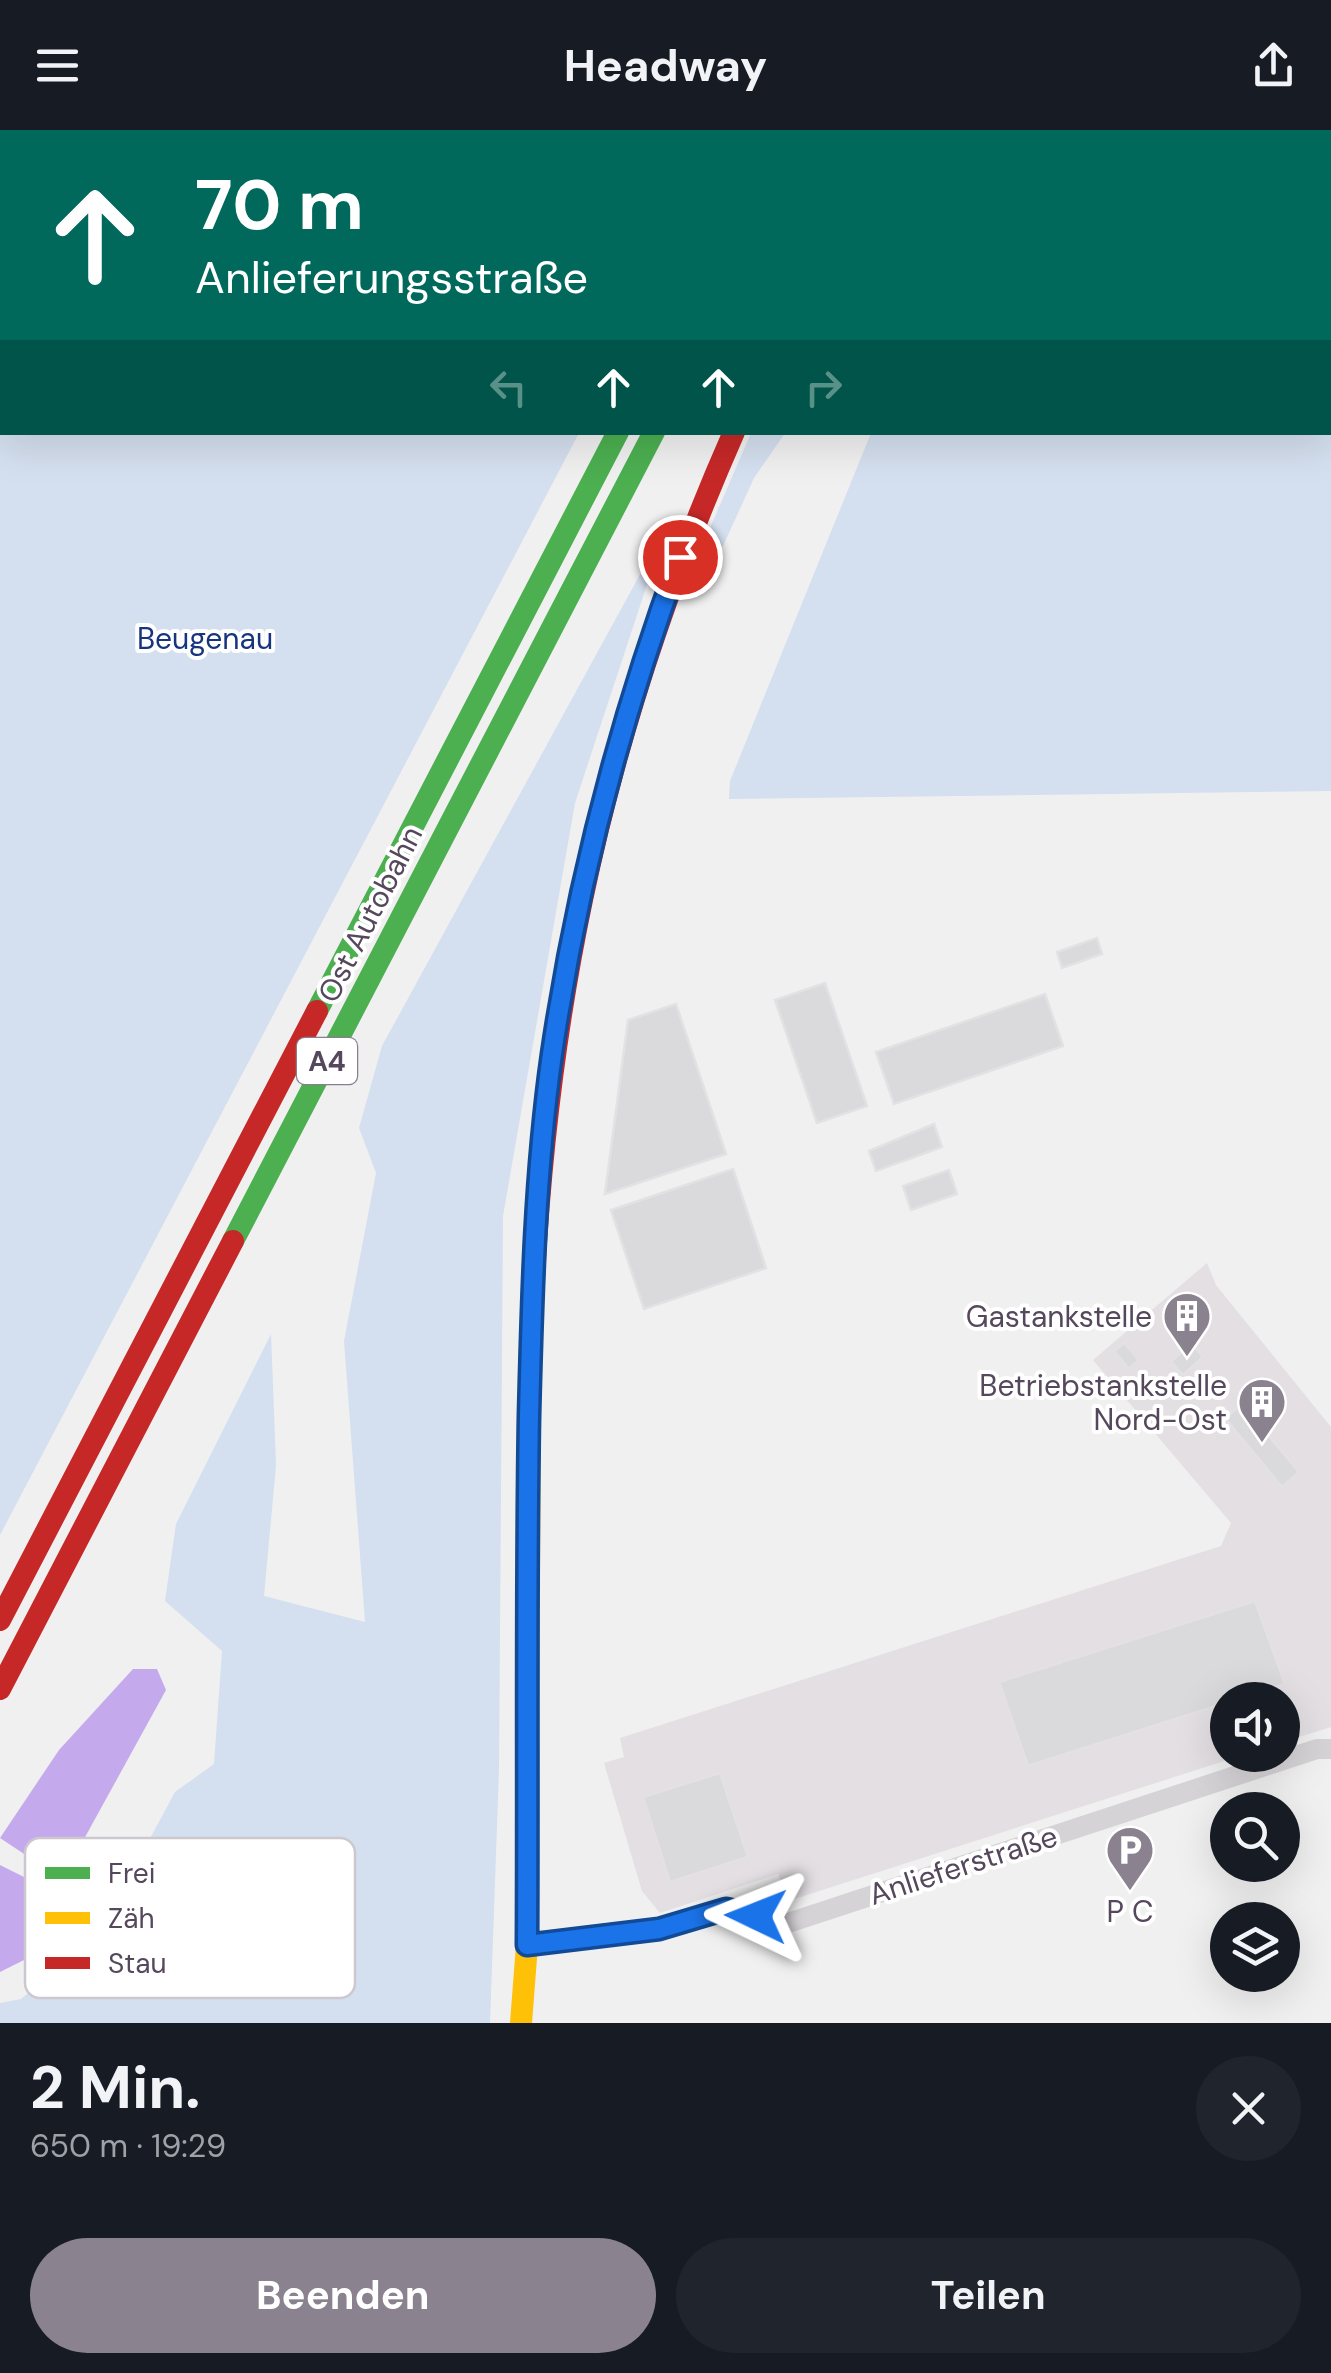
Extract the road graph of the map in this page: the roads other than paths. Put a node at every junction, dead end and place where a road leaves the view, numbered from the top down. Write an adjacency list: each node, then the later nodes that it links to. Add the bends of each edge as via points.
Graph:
1 (616, 435): 4 (main road, Ost Autobahn / A4)
2 (652, 435): 5 (main road, Ost Autobahn / A4)
3 (733, 435): 7 (main road, via 673,574 607,776 552,1054 533,1284)
4 (0, 1620)
5 (0, 1689)
6 (1331, 1749): 7 (street, Anlieferstraße, via 785,1924 726,1909 659,1929)
7 (527, 1945): 8 (main road)
8 (521, 2023)

